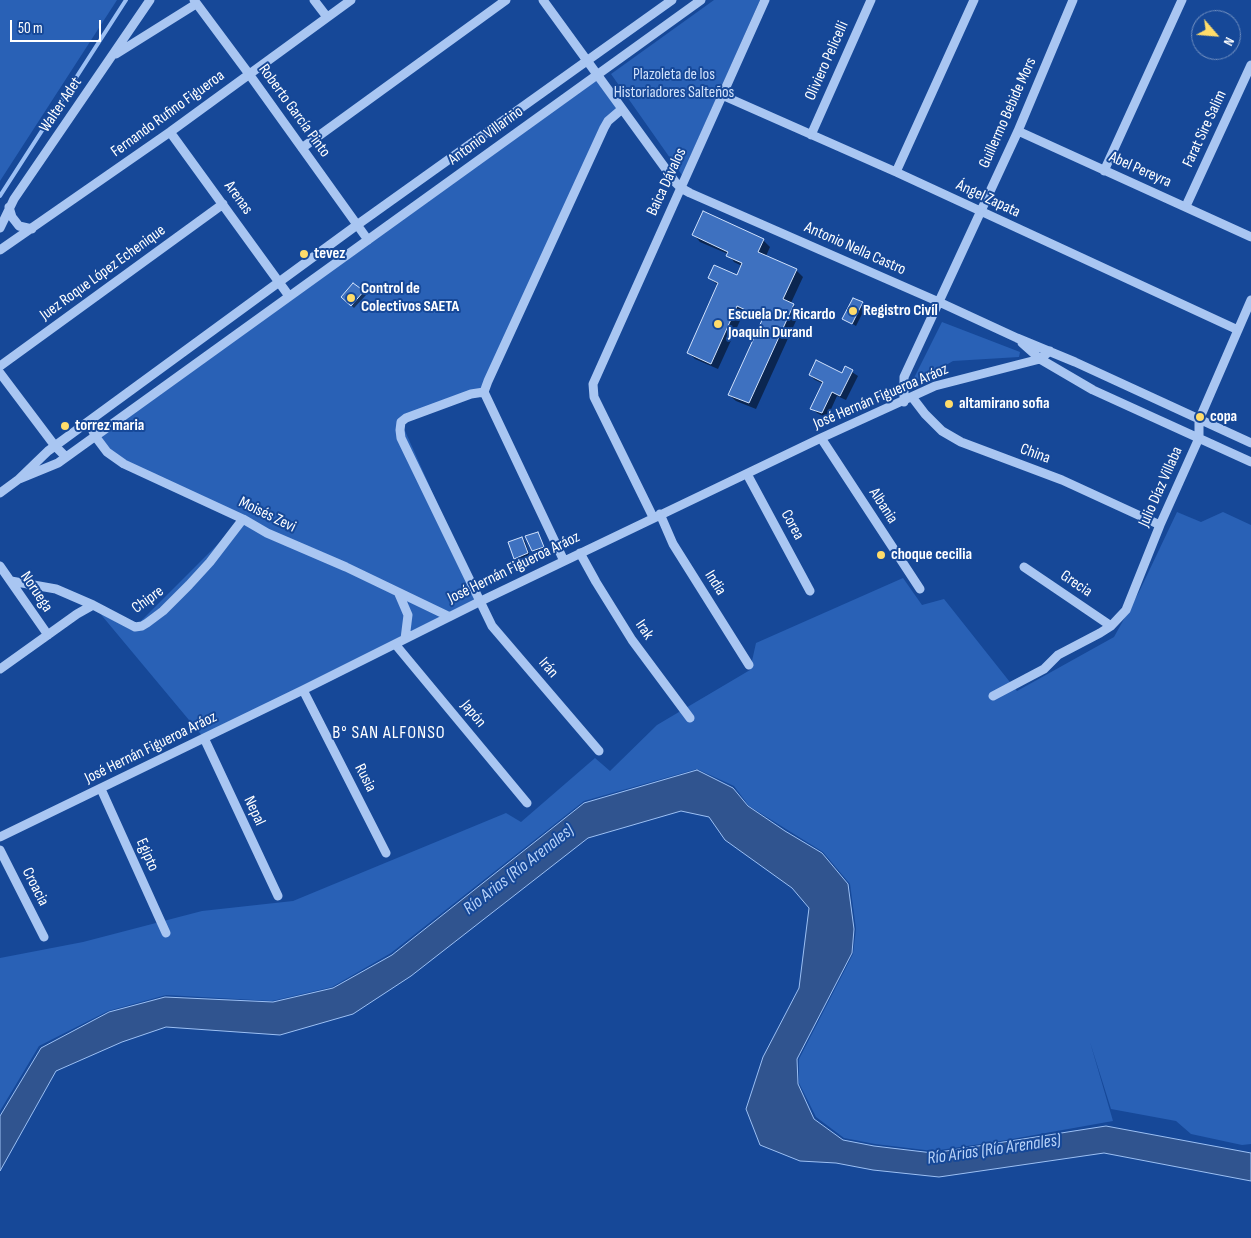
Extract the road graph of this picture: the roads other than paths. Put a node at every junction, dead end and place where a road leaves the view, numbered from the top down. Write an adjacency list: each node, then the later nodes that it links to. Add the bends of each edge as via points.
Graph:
1 (150, 0): 16 (street, Walter Adet)
2 (314, 0): 14 (street)
3 (351, 0): 14 (street, Fernando Rufino Figueroa)
4 (506, 0): 26 (street)
5 (543, 0): 17 (street)
6 (701, 0): 15 (street, Antonio Villariño)
7 (765, 0): 21 (street, Baica Dávalos)
8 (871, 0): 25 (street, Oliviero Pelicelli)
9 (974, 0): 28 (street)
10 (1073, 0): 23 (street, Guillermo Bebide Mors)
11 (1182, 0): 27 (street)
12 (667, 1): 15 (street); 17 (street, Antonio Villariño)
13 (195, 2): 16 (street); 19 (street, Roberto García Pinto)
14 (327, 17): 19 (street, Fernando Rufino Figueroa)
15 (675, 18): 20 (street, Antonio Villariño)
16 (113, 55): 32 (street, Walter Adet)
17 (587, 60): 20 (street); 34 (street, Antonio Villariño)
18 (1251, 64): 31 (street, Farat Sire Salim)
19 (249, 74): 24 (street, Fernando Rufino Figueroa); 26 (street, Roberto García Pinto)
20 (597, 75): 22 (street); 38 (street, Antonio Villariño)
21 (724, 96): 25 (street, Ángel Zapata); 29 (street, Baica Dávalos)
22 (622, 109): 29 (street); 51 (street, via 604,128)
23 (1018, 131): 27 (street, Abel Pereyra); 33 (street, Guillermo Bebide Mors)
24 (170, 132): 30 (street, Arenas); 36 (street, Fernando Rufino Figueroa)
25 (811, 135): 28 (street, Ángel Zapata)
26 (302, 148): 34 (street, Roberto García Pinto)
27 (1104, 171): 31 (street, Abel Pereyra)
28 (896, 172): 33 (street, Ángel Zapata)
29 (681, 188): 43 (street, Antonio Nella Castro); 50 (street, Baica Dávalos)
30 (224, 204): 40 (street, Arenas); 48 (street, Juez Roque López Echenique)
31 (1186, 206): 37 (street, Abel Pereyra)
32 (9, 207): 35 (street, Walter Adet); 36 (street, via 18,226)
33 (980, 212): 43 (street, Guillermo Bebide Mors); 44 (street, Ángel Zapata)
34 (357, 225): 38 (street, Roberto García Pinto); 40 (street, Antonio Villariño)
35 (0, 228)
36 (32, 229): 39 (street, Fernando Rufino Figueroa)
37 (1251, 237)
38 (368, 240): 41 (street, Antonio Villariño)
39 (0, 250)
40 (280, 282): 41 (street, Arenas); 55 (street, Antonio Villariño)
41 (289, 296): 56 (street, Antonio Villariño)
42 (1251, 300): 44 (street, Julio Díaz Villaba)
43 (939, 302): 45 (street, Antonio Nella Castro); 53 (street, Guillermo Bebide Mors, via 904,377)
44 (1238, 330): 54 (street, Julio Díaz Villaba)
45 (1017, 338): 46 (street, Antonio Nella Castro); 47 (street, Antonio Nella Castro)
46 (1050, 351): 47 (street, José Hernán Figueroa Aráoz); 54 (street, Antonio Nella Castro)
47 (1040, 359): 52 (street, José Hernán Figueroa Aráoz, via 935,386); 58 (street, Antonio Nella Castro, via 1094,390)
48 (0, 366)
49 (0, 373): 60 (street)
50 (596, 376): 66 (street, India, via 592,390 594,397)
51 (484, 392): 70 (street); 77 (street, Irán, via 406,418 401,422 400,430)
52 (912, 397): 53 (street, José Hernán Figueroa Aráoz); 68 (street, China, via 942,431 960,442 1062,480)
53 (904, 402): 57 (street, José Hernán Figueroa Aráoz)
54 (1199, 420): 58 (street, Julio Díaz Villaba); 59 (street, Antonio Nella Castro)
55 (89, 422): 56 (street, Moisés Zevi); 60 (street, Antonio Villariño)
56 (95, 436): 61 (street, Antonio Villariño); 67 (street, Moisés Zevi, via 116,460)
57 (821, 438): 63 (street, José Hernán Figueroa Aráoz); 74 (street, Albania)
58 (1199, 438): 62 (street, Antonio Nella Castro); 68 (street, Julio Díaz Villaba)
59 (1251, 442)
60 (55, 446): 61 (street); 64 (street, Antonio Villariño)
61 (66, 457): 64 (street, Antonio Villariño)
62 (1251, 462)
63 (747, 474): 66 (street, José Hernán Figueroa Aráoz); 75 (street, Corea)
64 (19, 479): 65 (street)
65 (0, 493)
66 (657, 516): 69 (street, José Hernán Figueroa Aráoz); 84 (street, India)
67 (243, 519): 76 (street, Moisés Zevi); 78 (street, Chipre, via 189,585 163,611 142,626 135,627)
68 (1160, 525): 80 (street, Julio Díaz Villaba, via 1126,610)
69 (580, 553): 70 (street, José Hernán Figueroa Aráoz); 88 (street, Irak, via 632,640)
70 (564, 561): 77 (street, José Hernán Figueroa Aráoz)
71 (0, 566): 73 (street, Noruega)
72 (1024, 567): 80 (street, Grecia)
73 (11, 581): 78 (street, via 56,589); 81 (street, Noruega)
74 (920, 589)
75 (810, 591)
76 (400, 594): 79 (street, Moisés Zevi); 82 (street, via 408,615)
77 (480, 601): 79 (street, José Hernán Figueroa Aráoz); 90 (street, Irán, via 492,626)
78 (93, 605): 81 (street)
79 (448, 616): 82 (street, José Hernán Figueroa Aráoz)
80 (1111, 626): 87 (street, Julio Díaz Villaba, via 1058,655 1044,669)
81 (48, 635): 85 (street)
82 (405, 639): 83 (street, José Hernán Figueroa Aráoz)
83 (395, 644): 86 (street, José Hernán Figueroa Aráoz); 92 (street, Japón)
84 (749, 665)
85 (0, 669)
86 (303, 690): 89 (street, José Hernán Figueroa Aráoz); 95 (street, Rusia)
87 (993, 696)
88 (690, 718)
89 (204, 738): 91 (street, José Hernán Figueroa Aráoz); 96 (street, Nepal)
90 (600, 751)
91 (101, 789): 93 (street, José Hernán Figueroa Aráoz); 97 (street, Egipto)
92 (527, 803)
93 (0, 837)
94 (0, 850): 98 (street, Croacia)
95 (386, 853)
96 (278, 896)
97 (166, 933)
98 (44, 937)

